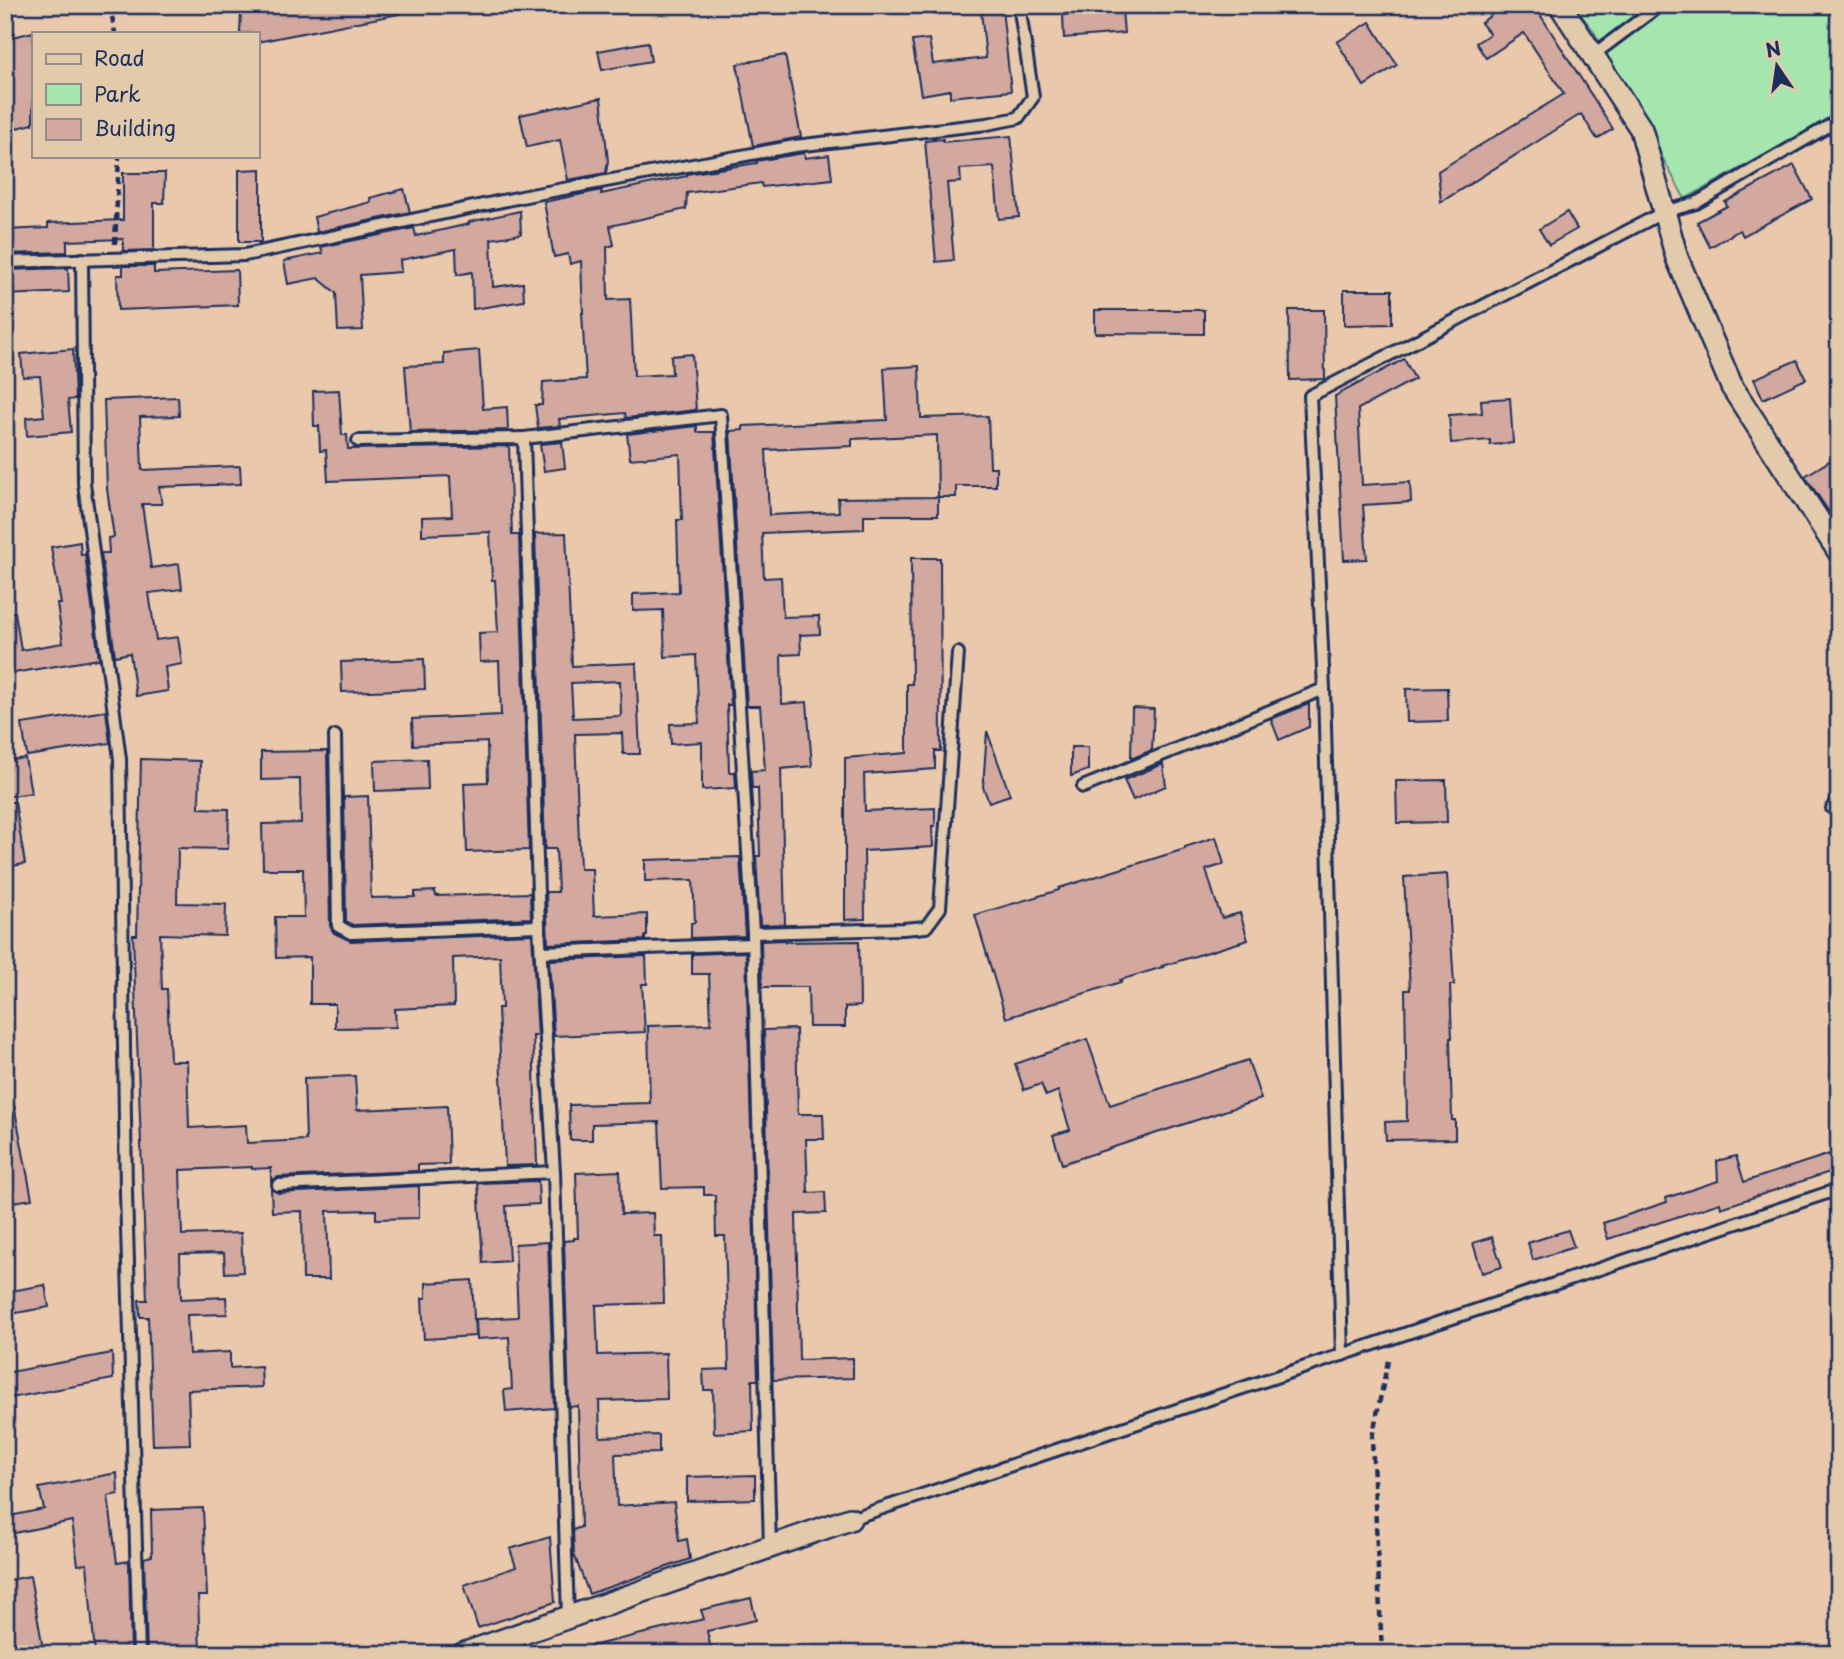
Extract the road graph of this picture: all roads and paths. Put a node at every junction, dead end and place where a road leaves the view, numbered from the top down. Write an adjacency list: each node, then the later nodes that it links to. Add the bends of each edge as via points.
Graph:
1 (110, 5): 5 (path)
2 (1019, 5): 11 (lane, via 1033,97 1018,118 796,146 245,255)
3 (1560, 5): 6 (street)
4 (1661, 5): 6 (lane)
5 (115, 32)
6 (1592, 55): 9 (street, via 1641,129)
7 (1839, 120): 9 (lane, via 1696,203)
8 (119, 158): 11 (path)
9 (1664, 212): 15 (street, via 1677,258 1732,387); 17 (lane, via 1310,396)
10 (82, 259): 11 (lane); 12 (lane); 31 (lane, via 85,483 120,759)
11 (113, 259)
12 (5, 262)
13 (524, 438): 14 (lane); 20 (lane); 21 (lane, via 721,415)
14 (358, 441)
15 (1839, 552)
16 (958, 653): 21 (lane, via 940,908 926,927)
17 (1324, 689): 19 (lane); 27 (lane)
18 (335, 736): 20 (lane, via 338,926 351,933)
19 (1083, 787)
20 (540, 926): 22 (lane)
21 (753, 939): 22 (lane); 29 (lane)
22 (541, 952): 23 (lane)
23 (554, 1172): 24 (lane); 30 (lane)
24 (278, 1185)
25 (1839, 1189): 26 (lane)
26 (1392, 1338): 27 (lane); 33 (path, via 1372,1438)
27 (1342, 1355): 28 (lane)
28 (850, 1519): 29 (street)
29 (770, 1547): 30 (street)
30 (568, 1617): 32 (street)
31 (139, 1654)
32 (463, 1654)
33 (1382, 1654)

